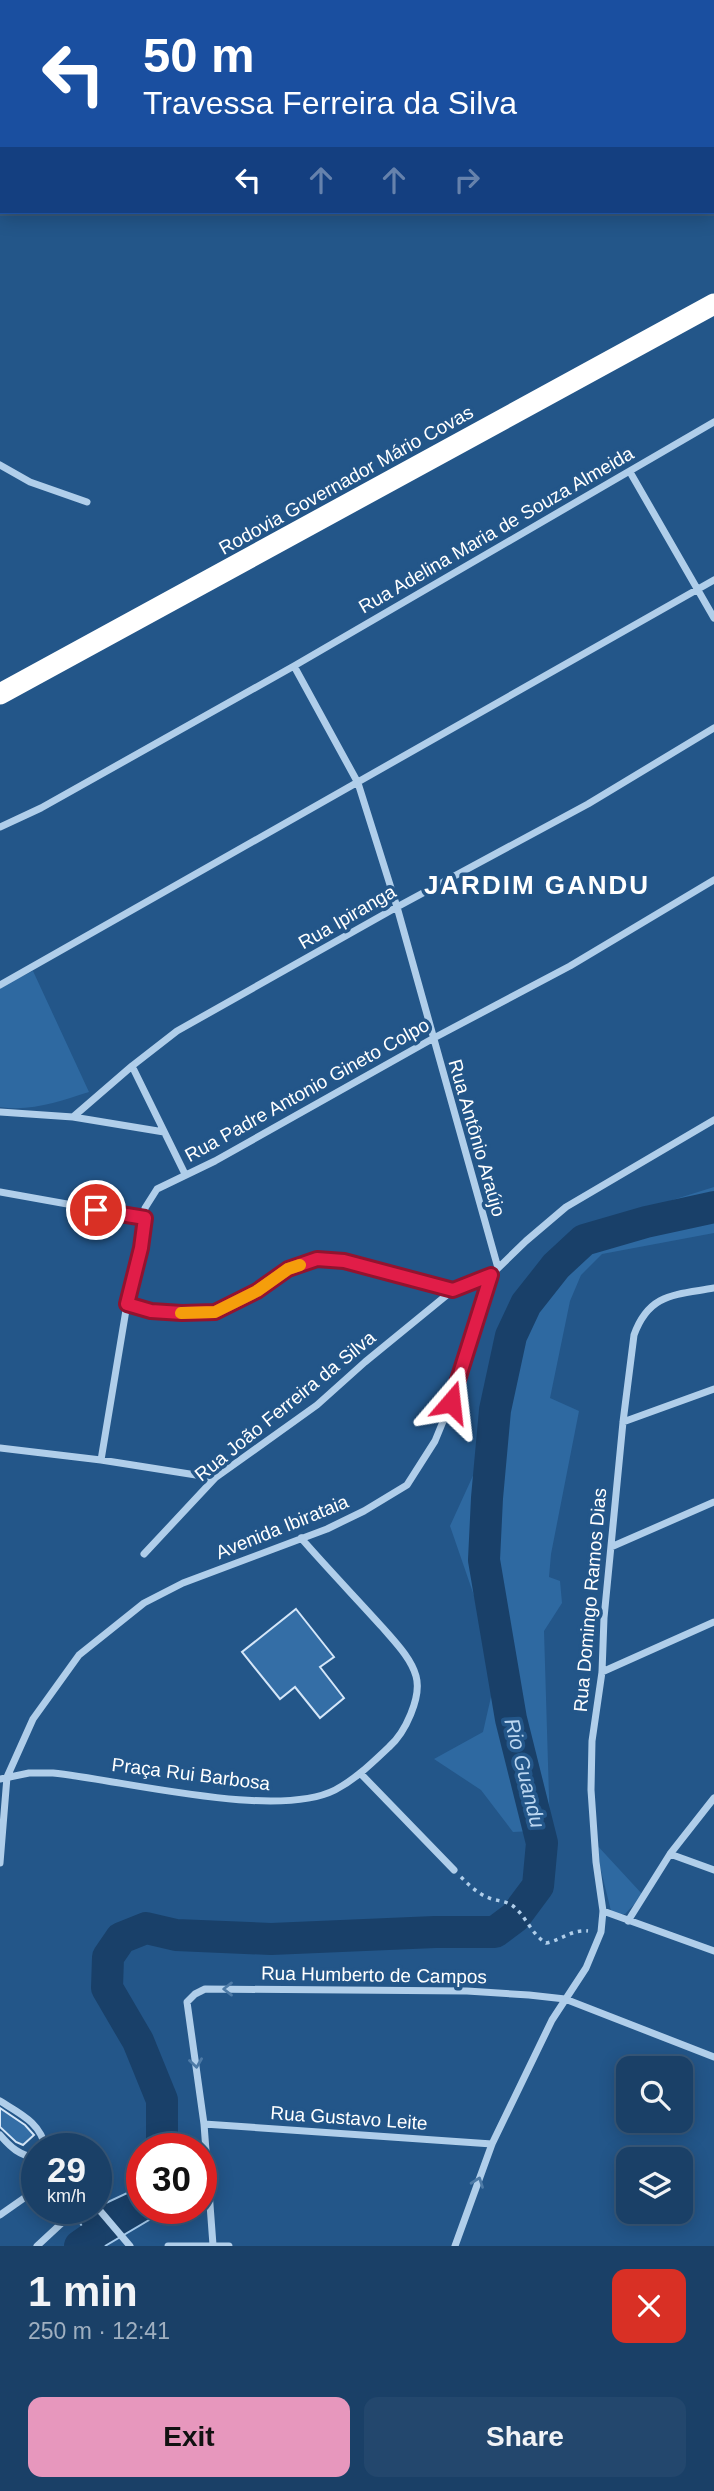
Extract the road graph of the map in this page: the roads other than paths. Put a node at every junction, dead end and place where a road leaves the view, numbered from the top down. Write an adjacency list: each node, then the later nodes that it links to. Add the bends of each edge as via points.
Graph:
1 (714, 304): 10 (highway, Rodovia Governador Mário Covas)
2 (714, 422): 4 (street, Rua Adelina Maria de Souza Almeida)
3 (2, 469): 5 (street)
4 (630, 472): 7 (street); 9 (street, Rua Adelina Maria de Souza Almeida)
5 (87, 502)
6 (714, 580): 7 (street)
7 (699, 589): 8 (street); 12 (street)
8 (714, 618)
9 (294, 666): 12 (street, Rua Antônio Araújo); 13 (street, Rua Adelina Maria de Souza Almeida)
10 (0, 694)
11 (714, 728): 15 (street, Rua Ipiranga, via 588,804)
12 (358, 783): 15 (street, Rua Antônio Araújo); 16 (street)
13 (0, 827)
14 (714, 880): 17 (street, Rua Padre Antonio Gineto Colpo, via 570,966)
15 (397, 906): 17 (street, Rua Antônio Araújo); 18 (street, Rua Ipiranga, via 177,1031)
16 (0, 985)
17 (432, 1039): 23 (street, Rua Padre Antonio Gineto Colpo); 26 (street, Rua Antônio Araújo)
18 (132, 1066): 20 (street, Rua Ipiranga); 22 (street)
19 (0, 1112): 20 (street)
20 (73, 1117): 22 (street)
21 (714, 1120): 26 (street, Avenida Ibirataia, via 566,1207)
22 (164, 1132): 23 (street)
23 (186, 1174): 25 (street, Rua Padre Antonio Gineto Colpo, via 152,1194)
24 (0, 1192): 25 (street)
25 (145, 1218): 30 (street, Rua Padre Antonio Gineto Colpo)
26 (498, 1268): 27 (street, Avenida Ibirataia)
27 (491, 1275): 29 (street, Rua João Ferreira da Silva); 37 (street, Avenida Ibirataia, via 451,1402 435,1441 407,1485 364,1511)
28 (714, 1288): 32 (street, Rua Domingo Ramos Dias, via 658,1300 638,1324)
29 (453, 1290): 30 (street, via 344,1261 317,1259 288,1269 215,1312 161,1312); 35 (street, Rua João Ferreira da Silva, via 317,1405)
30 (127, 1304): 34 (street, Rua Padre Antonio Gineto Colpo)
31 (714, 1389): 32 (street)
32 (623, 1422): 38 (street, Rua Domingo Ramos Dias)
33 (0, 1448): 34 (street)
34 (101, 1460): 35 (street)
35 (215, 1478): 39 (street, Rua João Ferreira da Silva)
36 (714, 1503): 38 (street)
37 (301, 1538): 42 (street, Praça Rui Barbosa, via 403,1651 417,1676 410,1716 396,1741); 43 (street, Avenida Ibirataia, via 183,1583 123,1618 79,1655 33,1719)
38 (611, 1546): 41 (street, Rua Domingo Ramos Dias)
39 (144, 1554)
40 (714, 1622): 41 (street)
41 (602, 1672): 49 (street, Rua Domingo Ramos Dias, via 592,1741 591,1790)
42 (361, 1774): 43 (street, Praça Rui Barbosa, via 333,1791 303,1799 265,1801 62,1774); 47 (street)
43 (4, 1778): 46 (street, Avenida Ibirataia)
44 (714, 1798): 45 (street)
45 (670, 1854): 48 (street); 50 (street)
46 (0, 1863)
47 (454, 1870)
48 (714, 1870)
49 (603, 1911): 50 (street); 52 (street, Rua Domingo Ramos Dias, via 601,1932 586,1968)
50 (628, 1921): 51 (street)
51 (714, 1951)
52 (565, 2000): 53 (street, Rua Humberto de Campos); 55 (street, Rua Humberto de Campos, one-way to 55, via 467,1991 205,1989 187,2003); 58 (street, Rua Domingo Ramos Dias)
53 (714, 2057)
54 (0, 2101): 56 (street)
55 (204, 2124): 58 (street, Rua Gustavo Leite); 65 (street)
56 (42, 2133)
57 (0, 2134): 59 (street)
58 (492, 2144): 69 (street, Rua Domingo Ramos Dias, one-way to 58)
59 (21, 2154)
60 (21, 2200): 61 (street)
61 (0, 2215)
62 (61, 2224): 66 (street)
63 (112, 2224): 64 (street)
64 (129, 2244)
65 (213, 2245): 67 (street); 68 (street)
66 (37, 2246)
67 (168, 2246)
68 (229, 2246)
69 (455, 2246)

